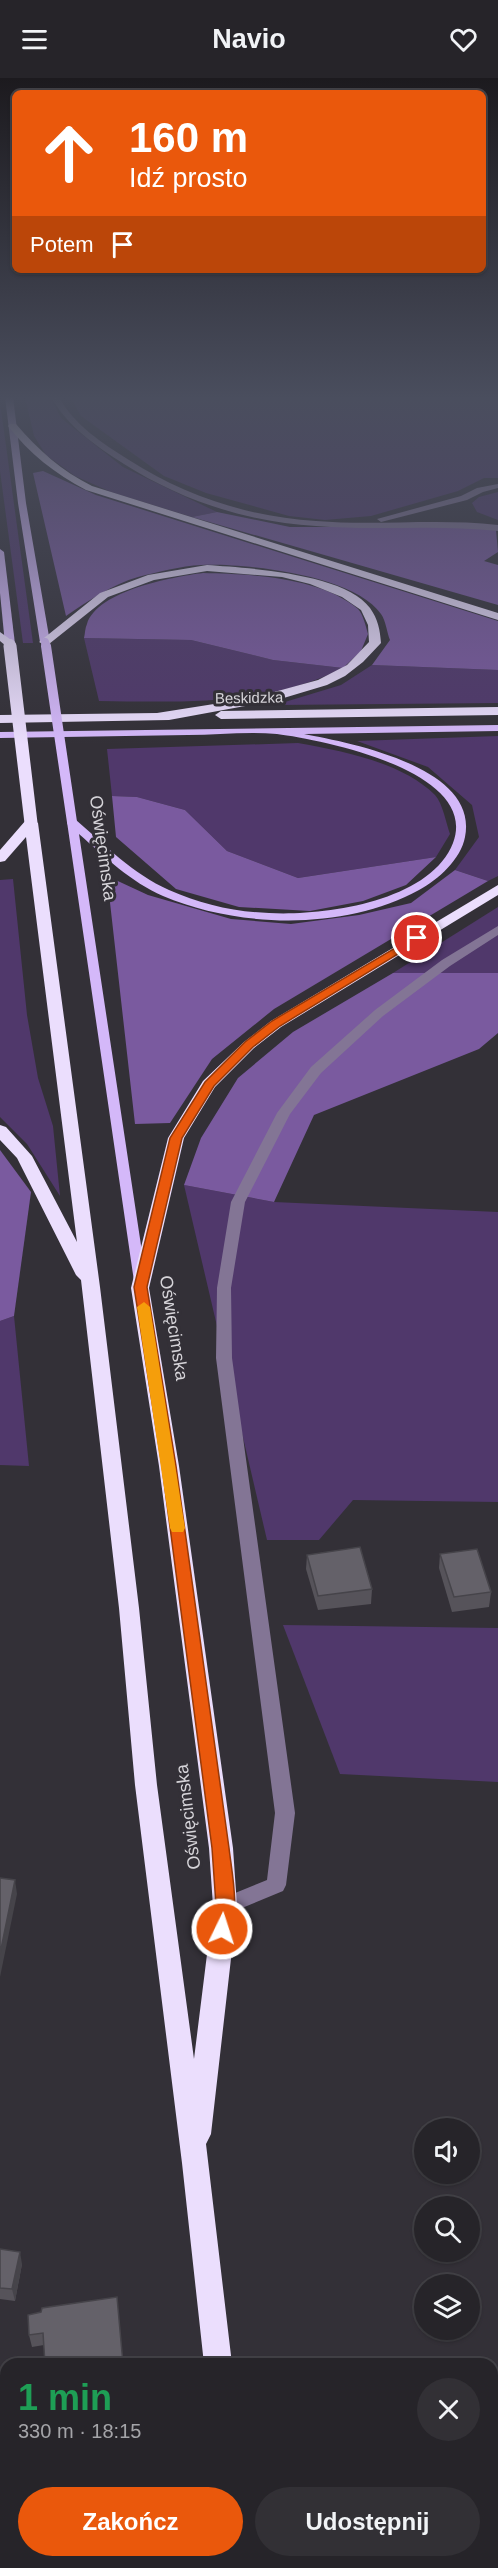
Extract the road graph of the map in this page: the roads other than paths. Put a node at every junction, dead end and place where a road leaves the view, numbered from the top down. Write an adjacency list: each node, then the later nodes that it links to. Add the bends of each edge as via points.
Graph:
1 (24, 513): 11 (main road, Oświęcimska)
2 (169, 513): 9 (highway)
3 (248, 513): 6 (street, via 307,524)
4 (404, 513): 6 (street)
5 (467, 513): 7 (street)
6 (358, 525): 7 (street, via 456,524)
7 (494, 528)
8 (0, 552): 10 (main road, Oświęcimska)
9 (498, 617)
10 (5, 640): 19 (highway, Oświęcimska, bridge)
11 (45, 642): 13 (highway, via 104,595 152,577 207,568 282,574 314,582 365,608 374,625 375,643 340,675 270,698); 18 (main road, Oświęcimska, bridge)
12 (498, 711): 13 (highway, Beskidzka)
13 (158, 716): 14 (highway, Beskidzka)
14 (0, 718)
15 (498, 728): 16 (main road, Beskidzka)
16 (275, 731): 17 (main road, Beskidzka); 18 (main road, via 383,756 433,783 449,796 458,813 460,837 451,857 426,882 395,899 304,916 259,917 196,904 163,892)
17 (0, 735)
18 (72, 822): 25 (main road, Oświęcimska)
19 (31, 823): 20 (highway); 24 (highway, Oświęcimska)
20 (0, 858)
21 (498, 889): 25 (highway, via 276,1024 209,1084 176,1138)
22 (498, 930): 26 (street, via 379,1013 316,1070 284,1113 238,1202 224,1288 224,1358 285,1814 276,1885)
23 (0, 1130): 24 (highway, via 24,1156)
24 (91, 1287): 27 (highway, Oświęcimska, via 146,1785)
25 (140, 1287): 26 (highway, Oświęcimska, via 169,1466 221,1848)
26 (225, 1905): 27 (highway, Oświęcimska)
27 (195, 2163): 28 (highway, Oświęcimska)
28 (217, 2358)

